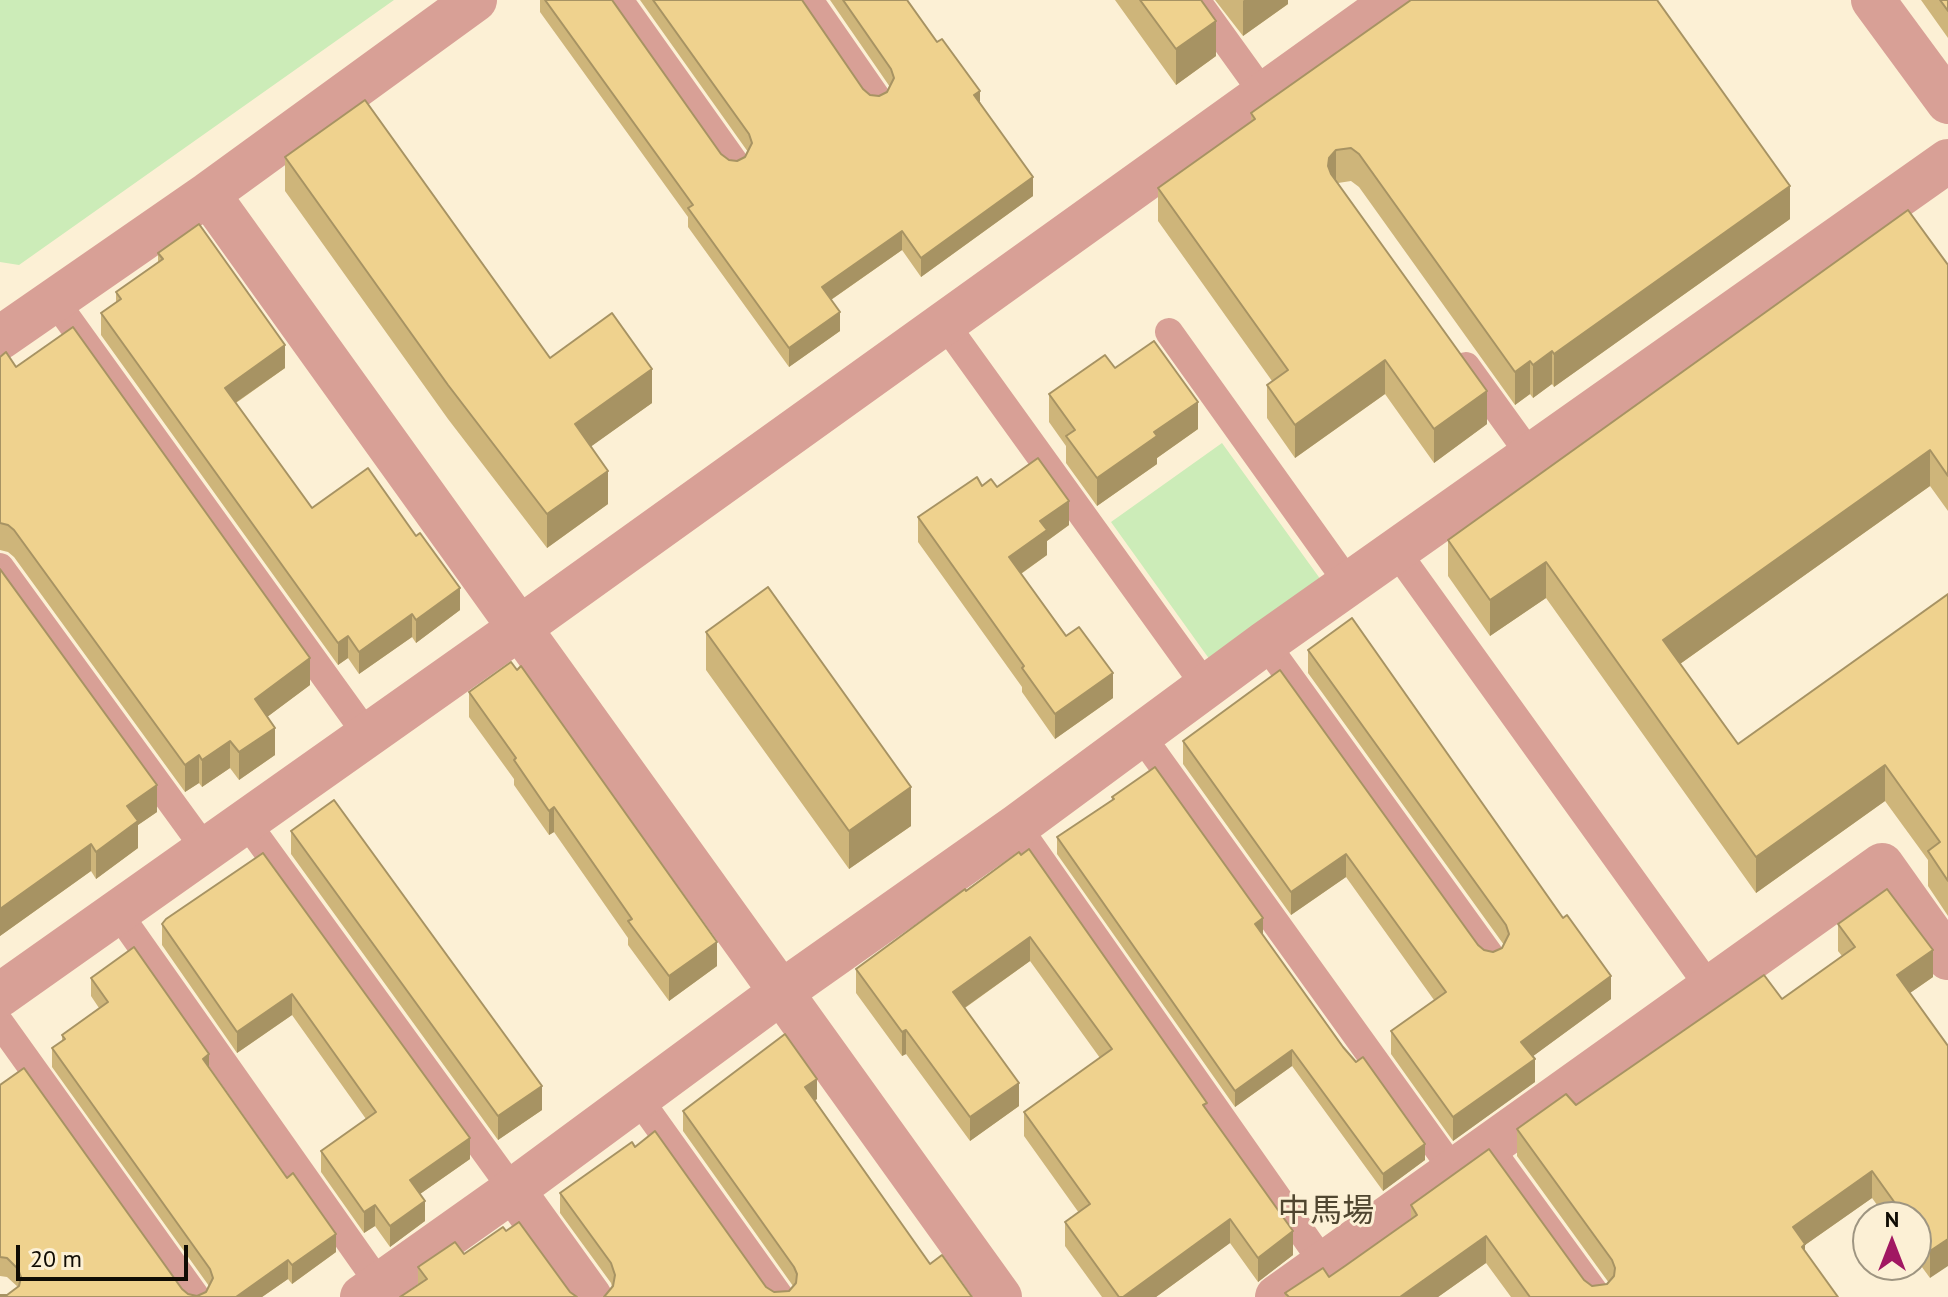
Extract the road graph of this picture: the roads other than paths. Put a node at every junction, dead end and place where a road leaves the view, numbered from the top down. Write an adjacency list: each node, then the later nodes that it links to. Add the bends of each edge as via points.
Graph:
1 (475, 0): 12 (street)
2 (619, 0): 11 (lane)
3 (809, 0): 8 (lane)
4 (1196, 0): 7 (lane)
5 (1395, 0): 7 (street)
6 (1873, 0): 9 (street)
7 (1263, 93): 14 (street)
8 (877, 98)
9 (1948, 102)
10 (1948, 161): 18 (street)
11 (735, 163)
12 (208, 194): 13 (street); 22 (street)
13 (55, 301): 15 (street); 26 (lane)
14 (945, 324): 22 (street); 24 (lane)
15 (2, 331)
16 (1169, 332): 21 (lane)
17 (1448, 339): 18 (lane)
18 (1531, 456): 19 (street)
19 (1396, 551): 21 (street); 33 (lane)
20 (0, 567): 29 (lane)
21 (1349, 584): 23 (street)
22 (518, 629): 26 (street); 34 (street)
23 (1265, 643): 24 (street); 31 (lane)
24 (1205, 685): 25 (street)
25 (1140, 734): 28 (street); 38 (lane)
26 (368, 736): 27 (street)
27 (246, 822): 29 (street); 39 (lane)
28 (1017, 826): 34 (street); 40 (lane)
29 (206, 850): 30 (street)
30 (118, 913): 35 (street); 41 (lane)
31 (1492, 958)
32 (1948, 958): 33 (street, via 1882,865)
33 (1710, 988): 38 (street)
34 (780, 993): 37 (street); 45 (street)
35 (0, 995)
36 (0, 1023): 42 (lane)
37 (638, 1098): 39 (street); 44 (lane)
38 (1472, 1159): 40 (street); 47 (lane)
39 (513, 1190): 41 (street); 43 (street)
40 (1324, 1264): 46 (street)
41 (381, 1290)
42 (196, 1297)
43 (590, 1297)
44 (780, 1297)
45 (1000, 1297)
46 (1277, 1297)
47 (1598, 1297)

